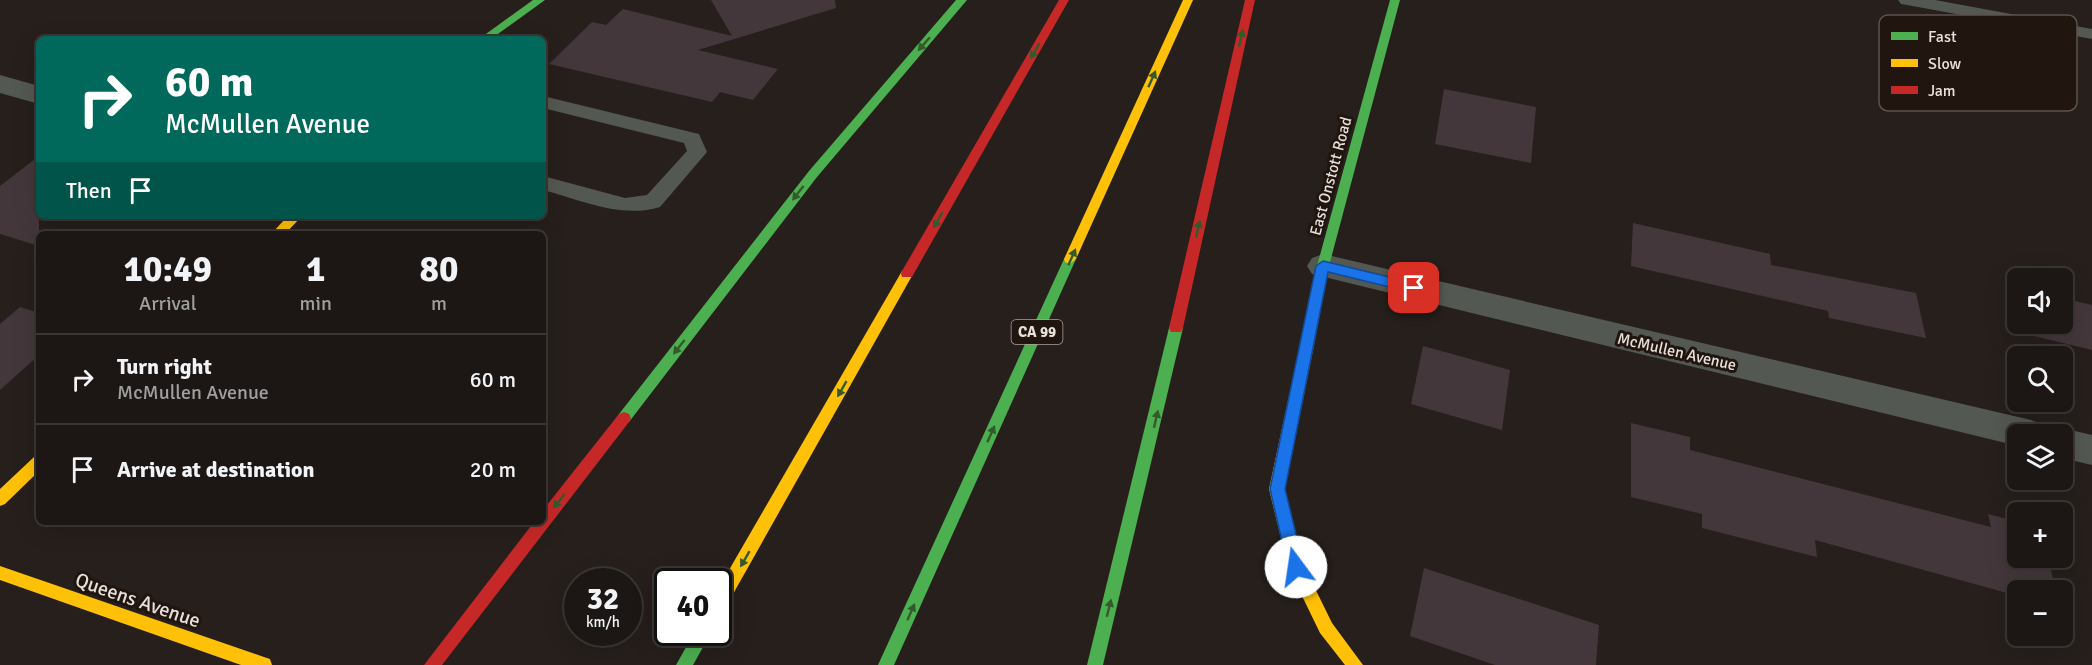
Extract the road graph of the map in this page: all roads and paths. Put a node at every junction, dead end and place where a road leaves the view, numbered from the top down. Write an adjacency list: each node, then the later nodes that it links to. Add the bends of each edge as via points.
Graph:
1 (540, 0): 11 (main road)
2 (962, 0): 24 (main road, one-way to 24, via 813,174)
3 (1064, 0): 27 (main road, one-way to 27)
4 (1188, 0): 32 (main road, CA 99, one-way to 4)
5 (1250, 0): 33 (main road, one-way to 5, via 1155,422)
6 (1395, 0): 18 (main road, East Onstott Road)
7 (1907, 0): 8 (lane)
8 (1989, 15)
9 (2077, 31): 10 (lane)
10 (2092, 34)
11 (488, 36)
12 (0, 84): 13 (street)
13 (36, 94)
14 (546, 103): 15 (lane, via 692,139 697,152 653,202 625,206)
15 (546, 184)
16 (293, 219): 17 (main road)
17 (280, 231)
18 (1323, 266): 19 (street, McMullen Avenue); 34 (main road, East Onstott Road, via 1277,489 1296,567 1326,628)
19 (2007, 429)
20 (2073, 446): 21 (street)
21 (2092, 450)
22 (36, 464): 23 (main road)
23 (0, 499)
24 (546, 518)
25 (541, 525): 30 (main road, one-way to 30)
26 (0, 573): 29 (main road, Queens Avenue)
27 (732, 581)
28 (695, 646): 31 (main road)
29 (264, 665)
30 (432, 665)
31 (684, 665)
32 (886, 665)
33 (1095, 665)
34 (1355, 665)

